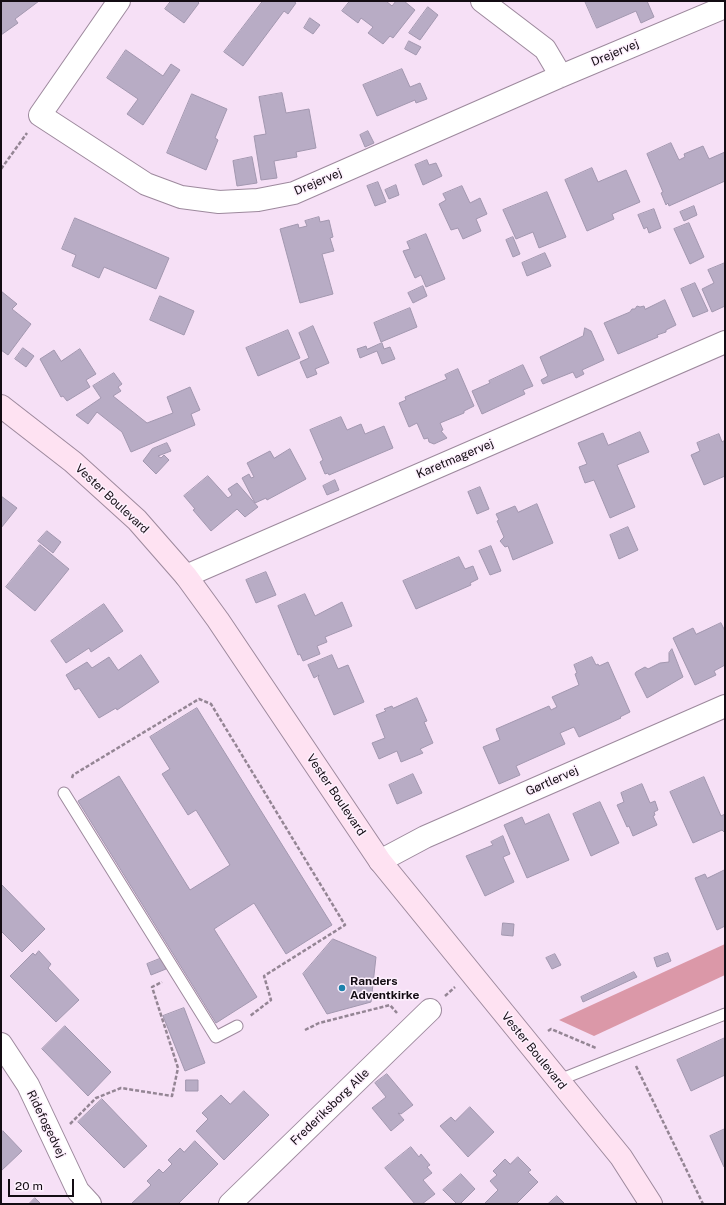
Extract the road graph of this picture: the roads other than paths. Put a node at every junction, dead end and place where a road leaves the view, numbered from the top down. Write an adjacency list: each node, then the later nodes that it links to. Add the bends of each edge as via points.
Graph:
1 (119, 1): 4 (street, Drejervej, via 40,115 146,184 181,197 219,202 258,200 294,193)
2 (482, 1): 4 (street, via 545,49)
3 (725, 7): 4 (street, Drejervej)
4 (561, 76)
5 (725, 342): 7 (street, Karetmagervej)
6 (1, 406): 7 (main road, Vester Boulevard, via 73,462 137,520)
7 (186, 576): 10 (main road, Vester Boulevard)
8 (725, 706): 10 (street, Gørtlervej, via 425,837)
9 (64, 793): 13 (lane, via 216,1037)
10 (380, 861): 15 (main road, Vester Boulevard)
11 (430, 1010): 17 (street, Frederiksborg Alle)
12 (725, 1014): 15 (lane)
13 (237, 1026)
14 (1, 1044): 16 (street, Ridefogedvej, via 28,1085 78,1191)
15 (559, 1080): 18 (main road, Vester Boulevard, via 621,1157)
16 (90, 1204)
17 (230, 1204)
18 (651, 1204)

